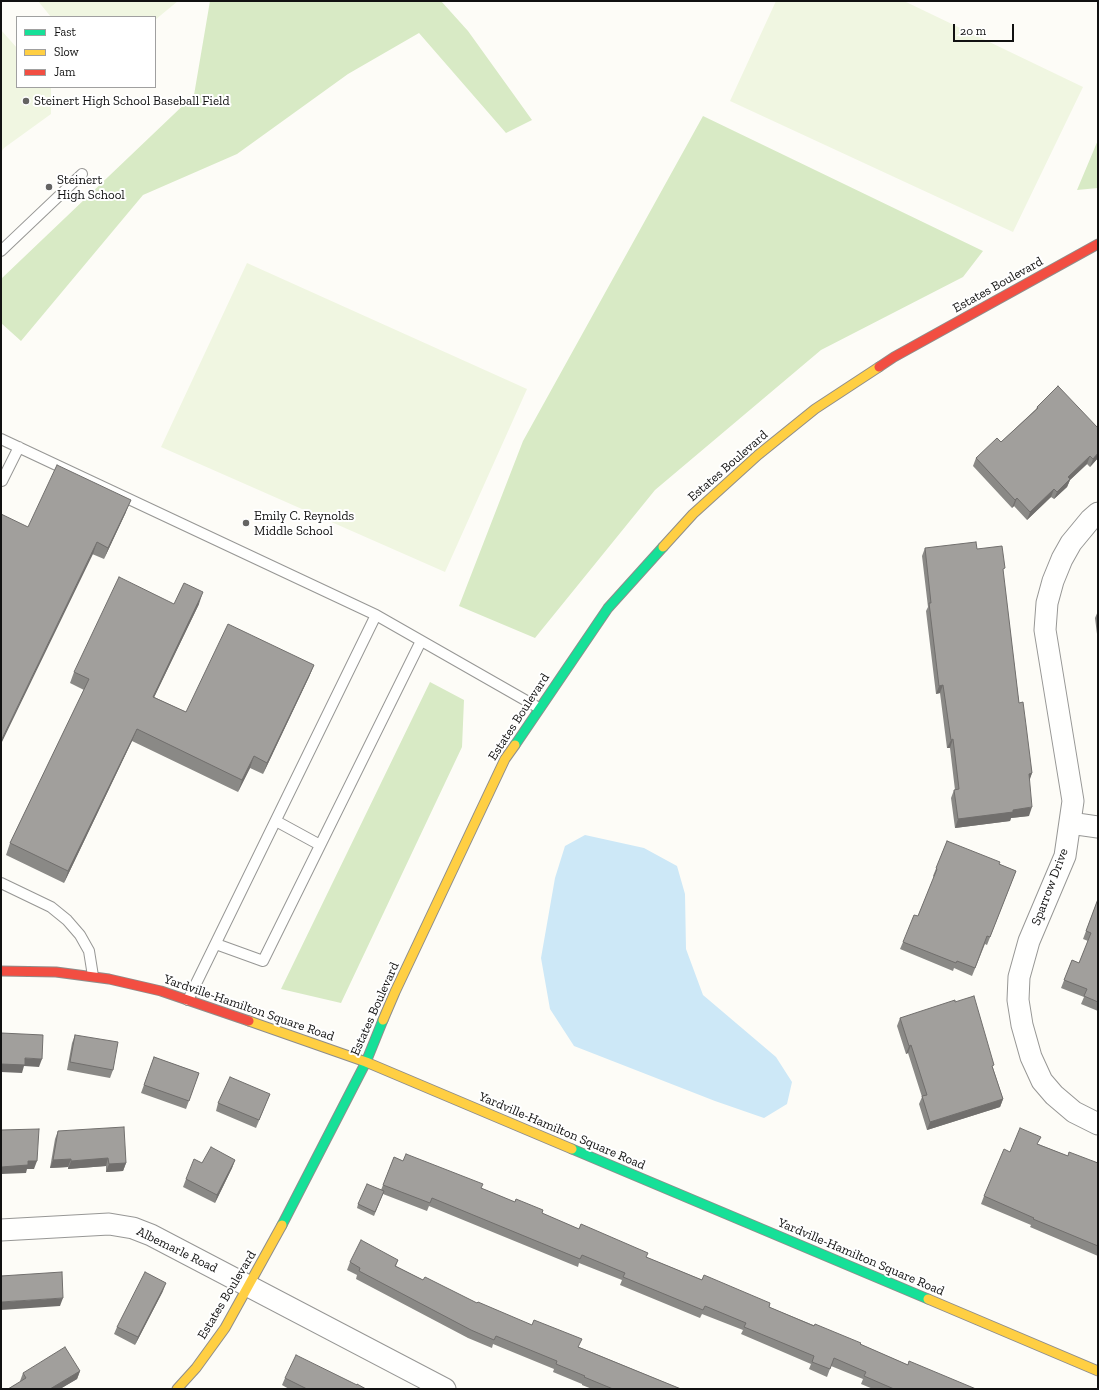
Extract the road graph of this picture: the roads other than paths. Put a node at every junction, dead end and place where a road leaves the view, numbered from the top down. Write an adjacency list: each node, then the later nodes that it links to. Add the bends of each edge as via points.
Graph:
1 (82, 174): 3 (lane)
2 (1098, 244): 10 (street, Estates Boulevard, via 894,357 815,409 758,455 693,514 608,608)
3 (1, 251)
4 (1, 439): 5 (lane)
5 (19, 447): 6 (lane); 8 (lane)
6 (1, 480)
7 (1098, 513): 12 (street, Sparrow Drive, via 1068,548 1047,603 1045,630 1073,801)
8 (376, 615): 9 (lane); 11 (lane)
9 (421, 641): 10 (lane); 14 (lane)
10 (540, 708): 20 (street, Estates Boulevard, via 505,759 395,992)
11 (276, 821): 14 (lane); 16 (lane)
12 (1070, 823): 13 (street); 21 (street, Sparrow Drive, via 1065,856 1027,948 1019,977 1018,1000 1026,1038 1042,1082 1054,1096 1074,1112)
13 (1098, 827)
14 (320, 845): 16 (lane, via 262,961)
15 (1, 883): 18 (lane, via 51,907 67,920 89,951)
16 (216, 944): 19 (lane)
17 (1, 971): 18 (street, Yardville-Hamilton Square Road)
18 (93, 976): 19 (street, Yardville-Hamilton Square Road, via 161,991)
19 (188, 1000): 20 (street, Yardville-Hamilton Square Road)
20 (366, 1062): 23 (street, Estates Boulevard); 24 (street, Yardville-Hamilton Square Road)
21 (1098, 1124)
22 (1, 1230): 23 (street, Albemarle Road, via 109,1224 133,1228)
23 (249, 1287): 25 (street, Estates Boulevard, via 225,1328); 26 (street, Albemarle Road)
24 (1098, 1371)
25 (177, 1389)
26 (446, 1389)

